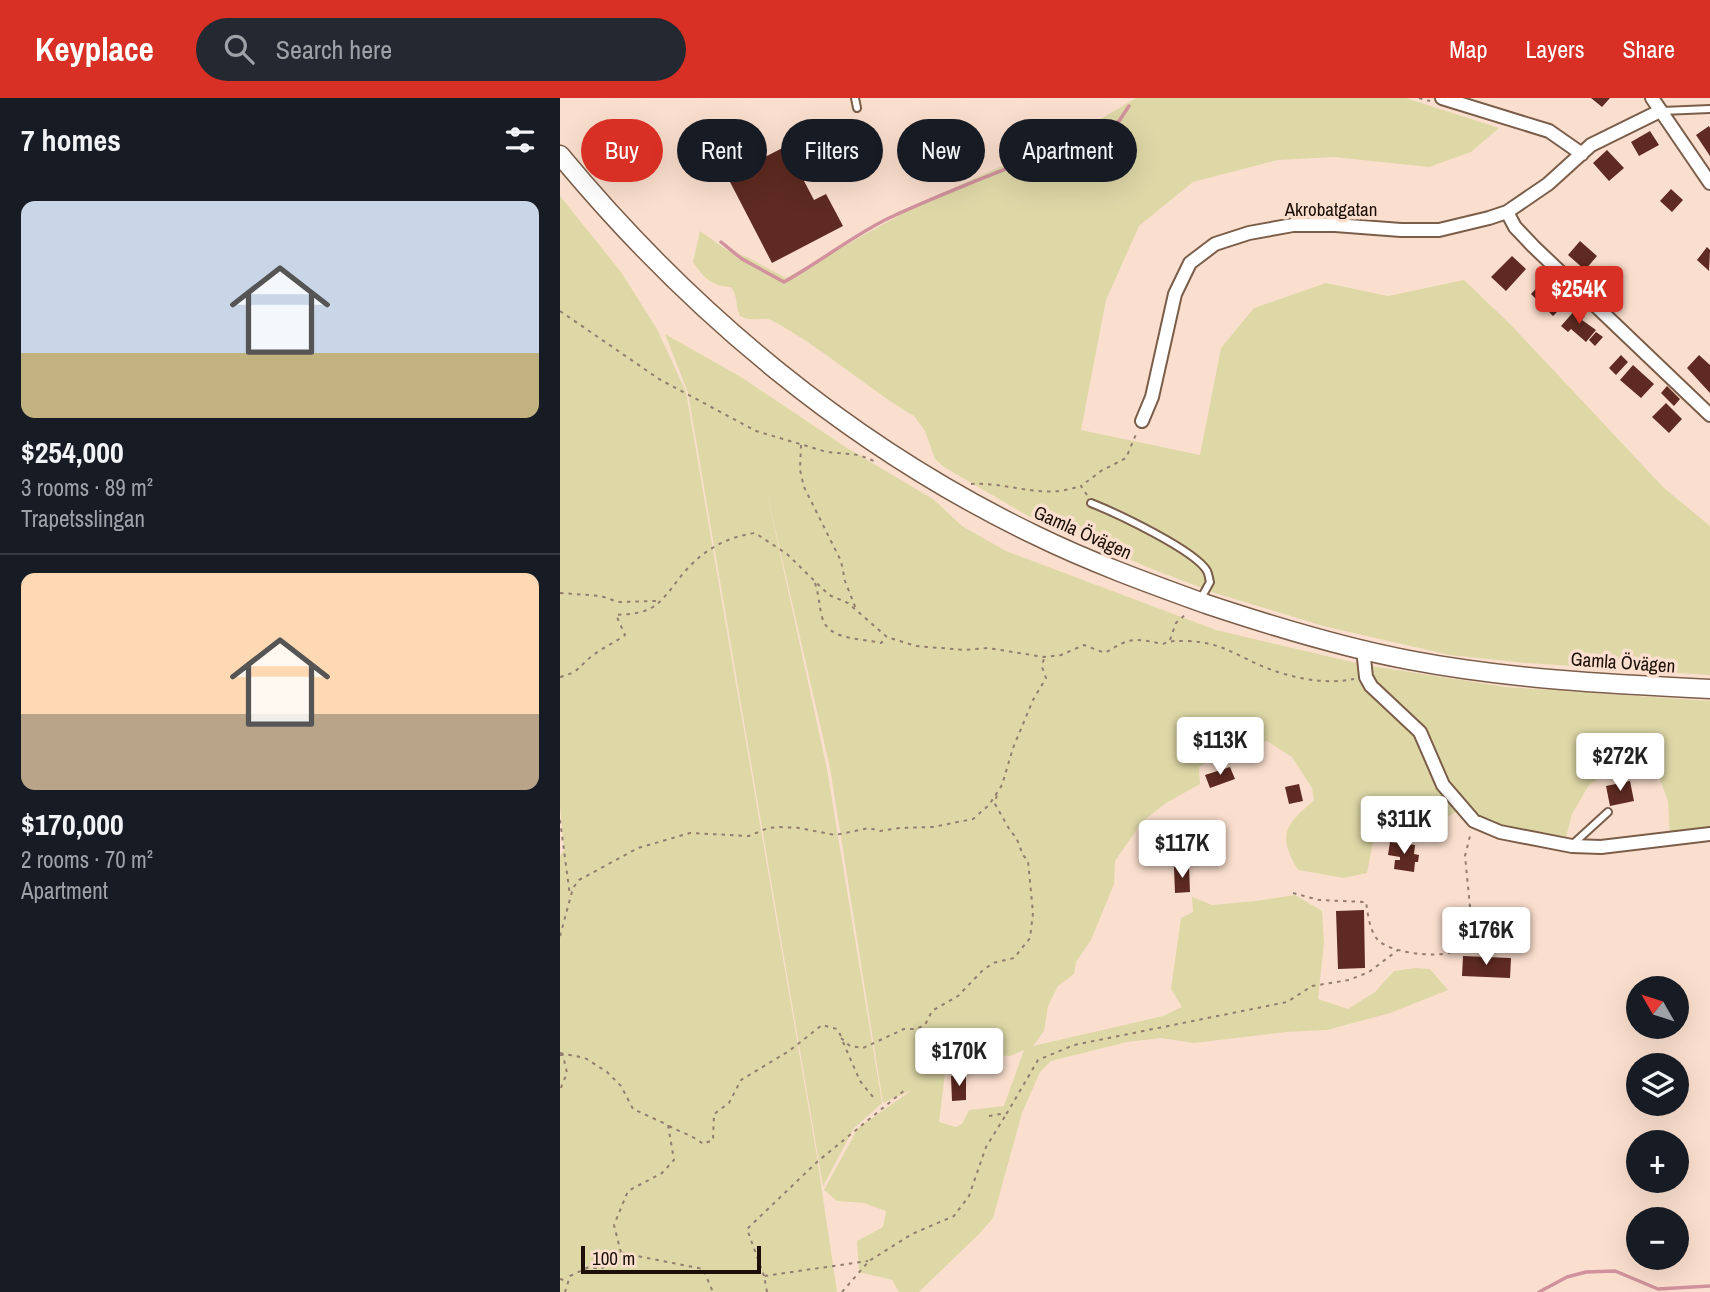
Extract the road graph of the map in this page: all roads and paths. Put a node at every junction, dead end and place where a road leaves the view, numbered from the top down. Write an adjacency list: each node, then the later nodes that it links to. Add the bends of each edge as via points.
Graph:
1 (855, 98): 4 (lane)
2 (1442, 98): 7 (street, via 1549,131)
3 (1652, 98): 6 (street)
4 (857, 108)
5 (1710, 109): 6 (lane)
6 (1660, 111): 7 (street, Akrobatgatan); 9 (street)
7 (1581, 154): 10 (street, Akrobatgatan)
8 (560, 155): 22 (main road, Gamla Övägen, via 614,219 696,301 751,351 838,418 936,482 1034,535)
9 (1710, 183)
10 (1507, 212): 12 (street, via 1533,246); 13 (street, Akrobatgatan, via 1439,230 1293,225 1215,244 1191,263 1179,285)
11 (560, 311): 14 (path, via 622,356 692,397 756,431)
12 (1710, 415)
13 (1142, 421): 17 (path, via 1126,458)
14 (801, 444): 15 (path); 23 (path, via 804,487 841,561)
15 (879, 463)
16 (964, 485): 17 (path, via 990,483 1059,491)
17 (1081, 486): 18 (path)
18 (1091, 503): 22 (lane, via 1161,537 1207,571 1210,582)
19 (814, 580): 21 (path, via 787,554 755,533 735,536 708,551); 23 (path); 24 (path, via 822,620 836,635 881,643)
20 (560, 593): 21 (path, via 618,602)
21 (659, 601): 28 (path, via 636,614 616,615 625,635 592,656 578,672)
22 (1199, 601): 25 (path, via 1175,623); 26 (main road, Gamla Övägen, via 1268,625)
23 (858, 613): 24 (path)
24 (887, 638): 27 (path, via 916,646 988,648)
25 (1170, 641): 27 (path, via 1125,640 1105,653 1084,645); 29 (path, via 1210,642 1265,667 1312,680 1343,682)
26 (1363, 649): 29 (street); 30 (main road, Gamla Övägen, via 1487,672)
27 (1044, 657): 31 (path, via 1046,678)
28 (560, 677)
29 (1366, 677): 34 (street, via 1420,732 1443,785)
30 (1710, 689)
31 (997, 793): 38 (path, via 973,819 933,827 869,828 835,835 780,827 749,836 676,836 638,848 587,874 573,888); 41 (path, via 995,804 1028,861 1033,913 1030,938 1014,958 993,963 958,996 936,1008 925,1025 904,1029 863,1048 850,1046)
32 (1608, 812): 36 (lane)
33 (560, 820): 38 (path)
34 (1474, 821): 36 (street, via 1500,832); 40 (path, via 1465,856 1470,940 1451,953)
35 (1710, 834): 36 (street, via 1601,847)
36 (1572, 846)
37 (1293, 893): 40 (path, via 1319,900 1366,902 1378,940)
38 (571, 901): 39 (path)
39 (560, 936)
40 (1398, 950): 46 (path, via 1369,972 1312,986 1287,1002 1074,1045 1038,1060)
41 (841, 1038): 45 (path, via 860,1081); 48 (path, via 837,1029 822,1025 741,1080 729,1103 715,1114 713,1140 703,1144)
42 (561, 1054): 44 (path, via 566,1073); 48 (path, via 585,1058 607,1072 633,1109)
43 (906, 1089): 51 (path, via 817,1162 747,1229)
44 (560, 1090)
45 (873, 1097)
46 (1007, 1113): 47 (path); 50 (path, via 986,1147 969,1196 954,1216 912,1234)
47 (989, 1116)
48 (668, 1125): 49 (path, via 674,1160 663,1173 628,1191 614,1224)
49 (621, 1253): 53 (path, via 601,1269 589,1267); 55 (path, via 703,1269)
50 (869, 1261): 51 (path); 57 (path)
51 (764, 1276): 56 (path)
52 (560, 1279): 53 (path)
53 (568, 1281): 54 (path)
54 (565, 1292)
55 (713, 1292)
56 (766, 1292)
57 (842, 1292)

